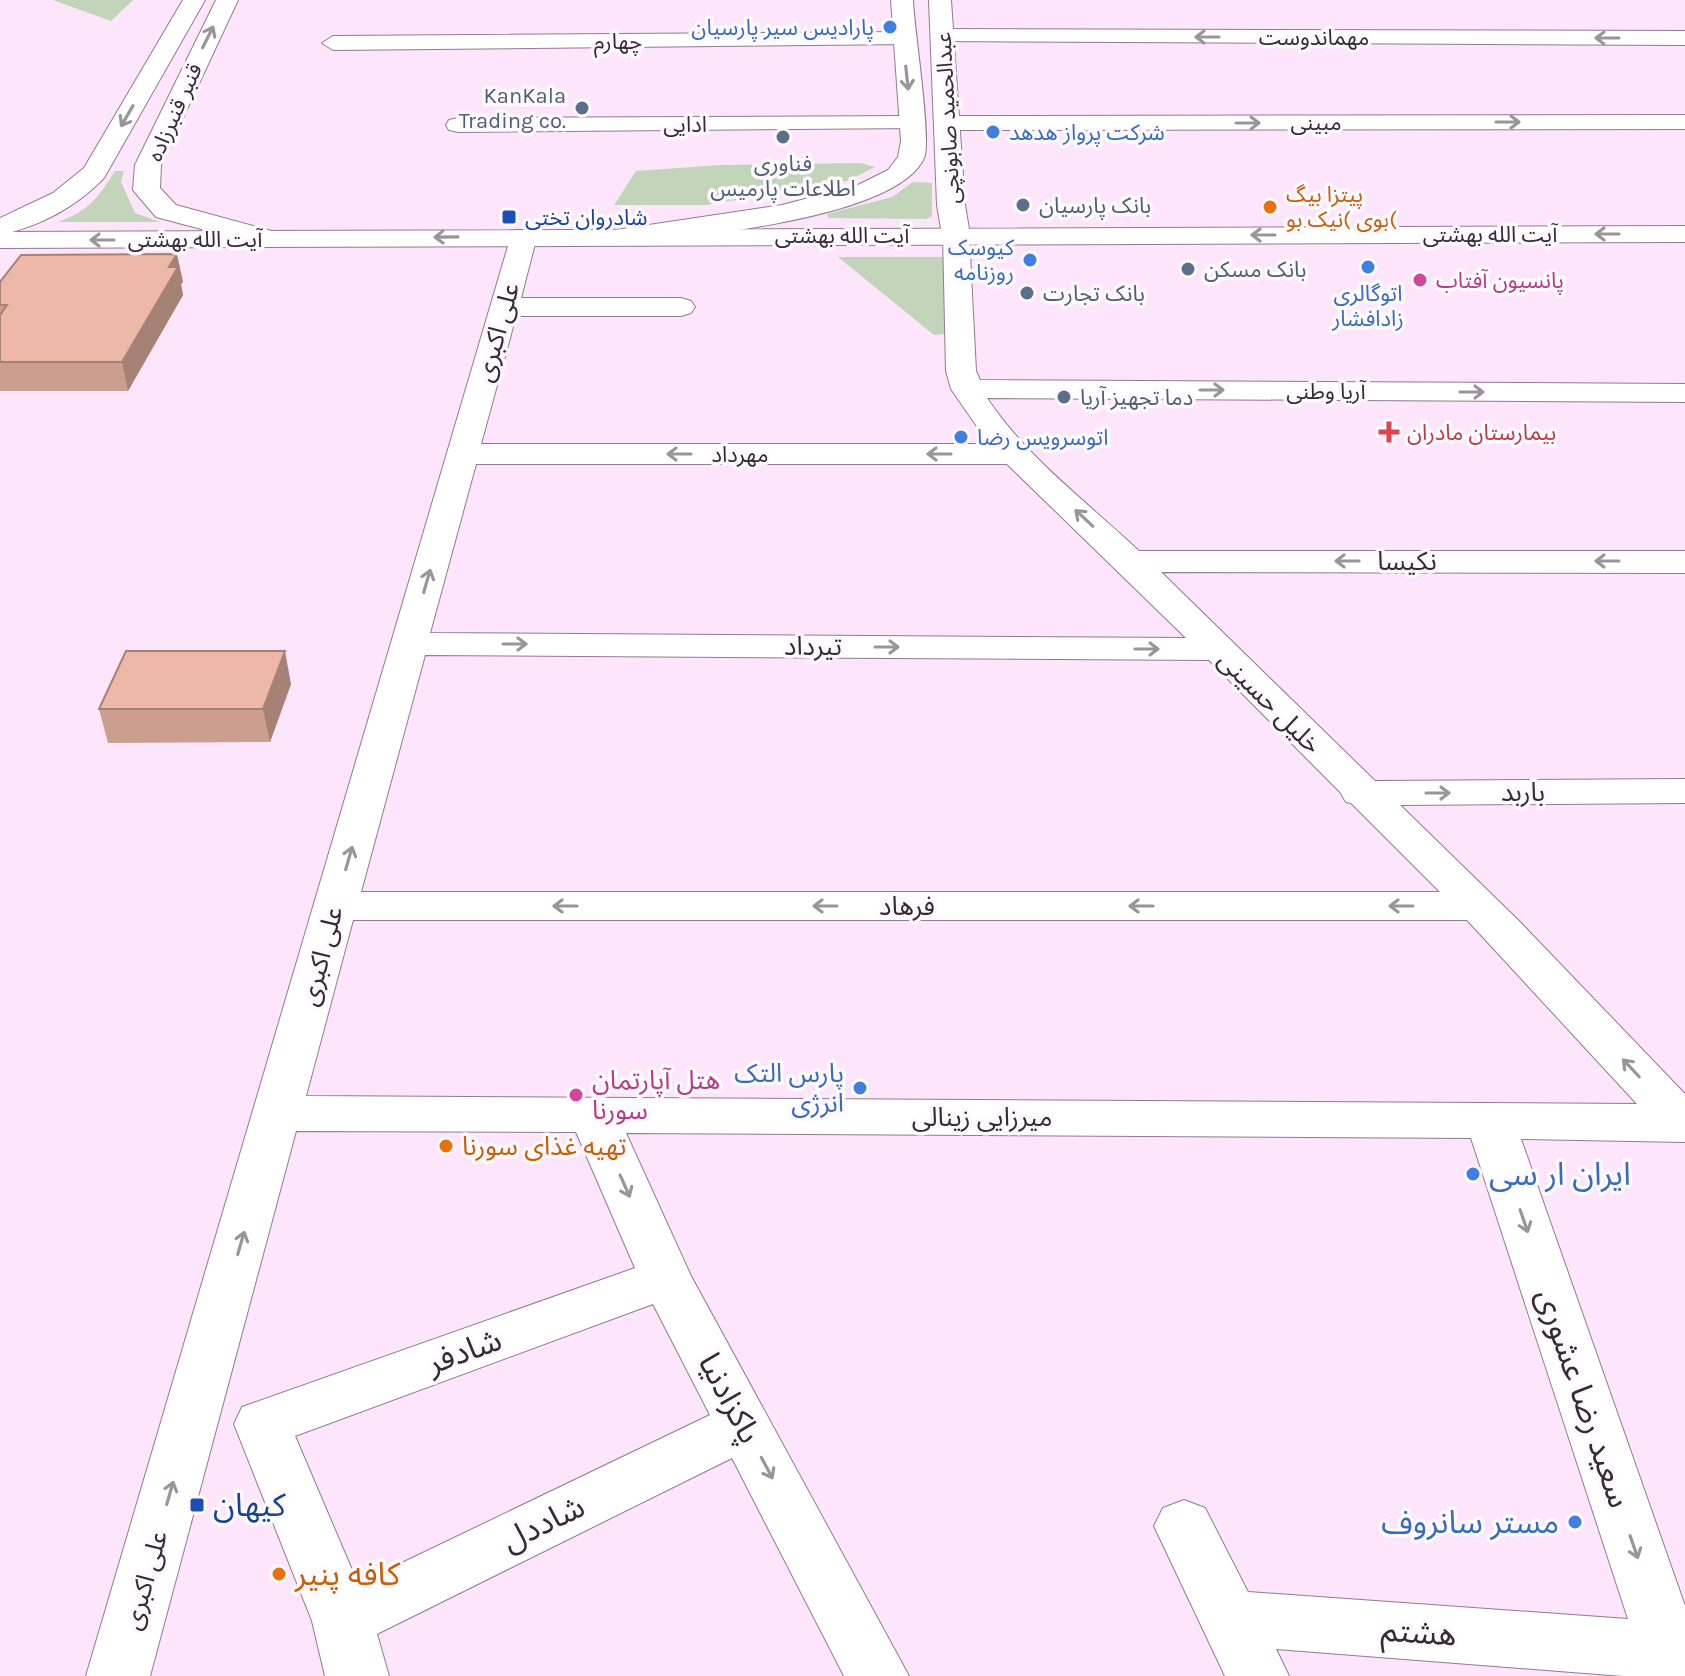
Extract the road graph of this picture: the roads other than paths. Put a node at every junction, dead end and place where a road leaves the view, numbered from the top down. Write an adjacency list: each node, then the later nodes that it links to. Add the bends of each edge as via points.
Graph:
1 (194, 0): 13 (main road, قنبر قنبرزاده, one-way to 13, via 95,172 76,192 42,213)
2 (227, 0): 18 (main road, قنبر قنبرزاده, one-way to 2, via 166,211 146,190 148,165)
3 (902, 0): 7 (main road, عبدالحمید صابونچی)
4 (940, 0): 5 (main road, عبدالحمید صابونچی)
5 (943, 36): 6 (street, مهماندوست, one-way to 5); 11 (main road, عبدالحمید صابونچی)
6 (1685, 38)
7 (903, 39): 8 (street, چهارم); 10 (main road, عبدالحمید صابونچی, one-way to 10)
8 (333, 43)
9 (1685, 122): 11 (street, مبینی, one-way to 9)
10 (912, 123): 11 (main road); 12 (street, ادایی); 17 (main road, عبدالحمید صابونچی, via 907,168 875,190 784,212)
11 (946, 123): 15 (main road, عبدالحمید صابونچی)
12 (458, 125)
13 (0, 227)
14 (1685, 234): 15 (main road, آیت الله بهشتی, one-way to 15)
15 (956, 235): 17 (main road, آیت الله بهشتی); 22 (street, خلیل حسینی, via 959,349)
16 (524, 236): 17 (main road, آیت الله بهشتی); 18 (main road, آیت الله بهشتی, one-way to 18); 20 (street, علی‌ اکبری)
17 (625, 236)
18 (269, 239): 19 (main road, آیت الله بهشتی, one-way to 19)
19 (0, 240)
20 (504, 307): 21 (street); 24 (street, علی‌ اکبری)
21 (681, 307)
22 (966, 389): 23 (street, آریا وطنی, one-way to 23); 25 (street, خلیل حسینی, via 986,421)
23 (1685, 393)
24 (462, 454): 25 (street, مهرداد, one-way to 24); 28 (street, علی‌ اکبری, one-way to 24)
25 (1017, 454): 26 (street, خلیل حسینی, one-way to 25)
26 (1130, 561): 27 (street, نکیسا, one-way to 26); 29 (street, خلیل حسینی)
27 (1685, 562)
28 (409, 644): 29 (street, تیرداد, one-way to 29); 32 (street, علی‌ اکبری, one-way to 28)
29 (1217, 649): 31 (street, خلیل حسینی)
30 (1685, 791): 31 (street, باربد, one-way to 30)
31 (1360, 793): 33 (street, خلیل حسینی)
32 (335, 906): 33 (street, فرهاد, one-way to 32); 34 (street, علی‌ اکبری)
33 (1479, 906): 37 (street, خلیل حسینی, one-way to 33)
34 (279, 1113): 35 (street, میرزایی زینالی); 44 (street, علی‌ اکبری, one-way to 34)
35 (593, 1115): 36 (street, میرزایی زینالی); 38 (street, پاکزادنیا, one-way to 38)
36 (1490, 1121): 37 (street, میرزایی زینالی); 43 (street, سعید رضا عشوری, one-way to 43)
37 (1684, 1123)
38 (666, 1278): 39 (street, پاکزادنیا); 42 (street, شادفر, via 262,1424)
39 (744, 1425): 42 (street, شاددل); 45 (street, پاکزادنیا, one-way to 45)
40 (1184, 1526): 41 (street)
41 (1230, 1618): 43 (street, هشتم); 46 (street)
42 (350, 1649)
43 (1674, 1664)
44 (118, 1676)
45 (877, 1676)
46 (1257, 1676)

